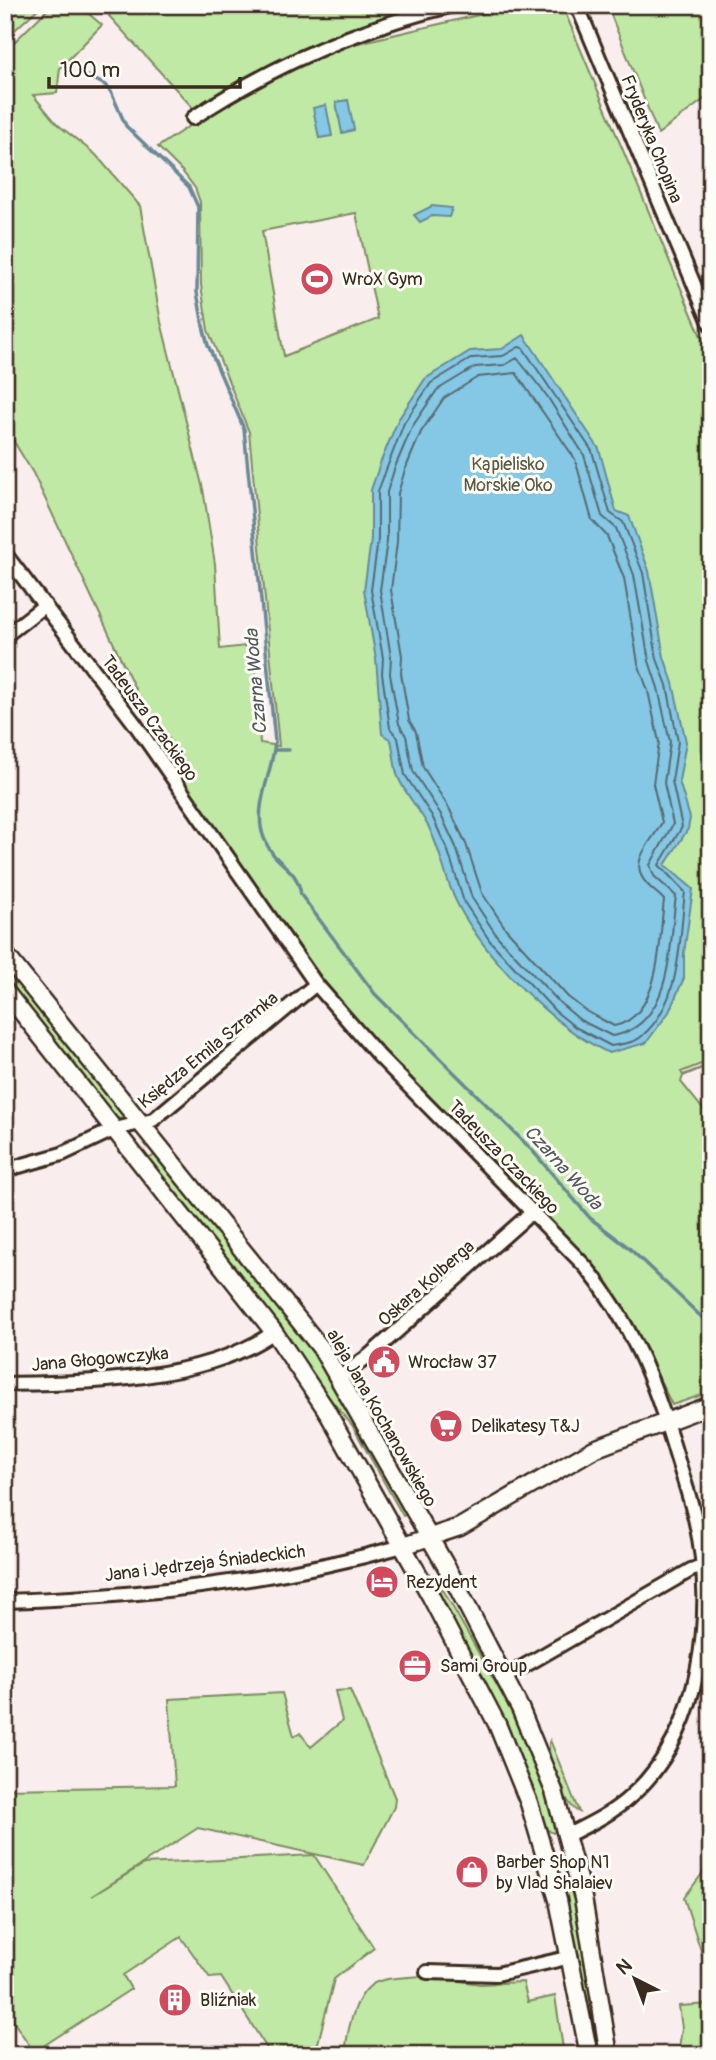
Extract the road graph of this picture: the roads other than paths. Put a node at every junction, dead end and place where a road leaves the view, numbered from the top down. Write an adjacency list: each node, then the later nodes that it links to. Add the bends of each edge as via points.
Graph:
1 (454, 5): 3 (street, via 349,36 292,62)
2 (577, 5): 4 (street, Fryderyka Chopina)
3 (193, 118)
4 (711, 324)
5 (5, 554): 6 (street, Tadeusza Czackiego)
6 (45, 605): 7 (street); 9 (street, Tadeusza Czackiego, via 135,724)
7 (5, 636)
8 (5, 954): 11 (main road, aleja Jana Kochanowskiego)
9 (316, 984): 11 (street, Księdza Emila Szramka); 14 (street, Tadeusza Czackiego, via 378,1055)
10 (5, 991): 12 (main road)
11 (143, 1125): 12 (street, Księdza Emila Szramka); 16 (main road, aleja Jana Kochanowskiego, via 303,1324)
12 (115, 1129): 13 (street, Księdza Emila Szramka, via 62,1154); 15 (main road)
13 (5, 1170)
14 (533, 1212): 16 (street, Oskara Kolberga); 19 (street, Tadeusza Czackiego, via 610,1296 634,1338)
15 (274, 1332): 17 (street, Jana Głogowczyka, via 229,1353 164,1373); 21 (main road, via 325,1408)
16 (339, 1378): 20 (main road, aleja Jana Kochanowskiego)
17 (5, 1384)
18 (711, 1405): 19 (main road, Jana i Jędrzeja Śniadeckich)
19 (666, 1420): 20 (main road, Jana i Jędrzeja Śniadeckich, via 594,1449); 22 (street, Tadeusza Czackiego, via 697,1524)
20 (430, 1540): 21 (main road, Jana i Jędrzeja Śniadeckich); 24 (main road, aleja Jana Kochanowskiego)
21 (404, 1546): 23 (street, Jana i Jędrzeja Śniadeckich, via 263,1579); 26 (main road, via 497,1724)
22 (703, 1566): 24 (street); 25 (street, Tadeusza Czackiego, via 702,1646 677,1732 656,1768 631,1797)
23 (5, 1601)
24 (505, 1676): 25 (main road, aleja Jana Kochanowskiego, via 538,1749)
25 (568, 1835): 26 (main road); 30 (main road, aleja Jana Kochanowskiego)
26 (543, 1844): 27 (main road)
27 (571, 1957): 28 (street, via 497,1974); 29 (main road)
28 (427, 1972)
29 (589, 2055)
30 (609, 2055)

